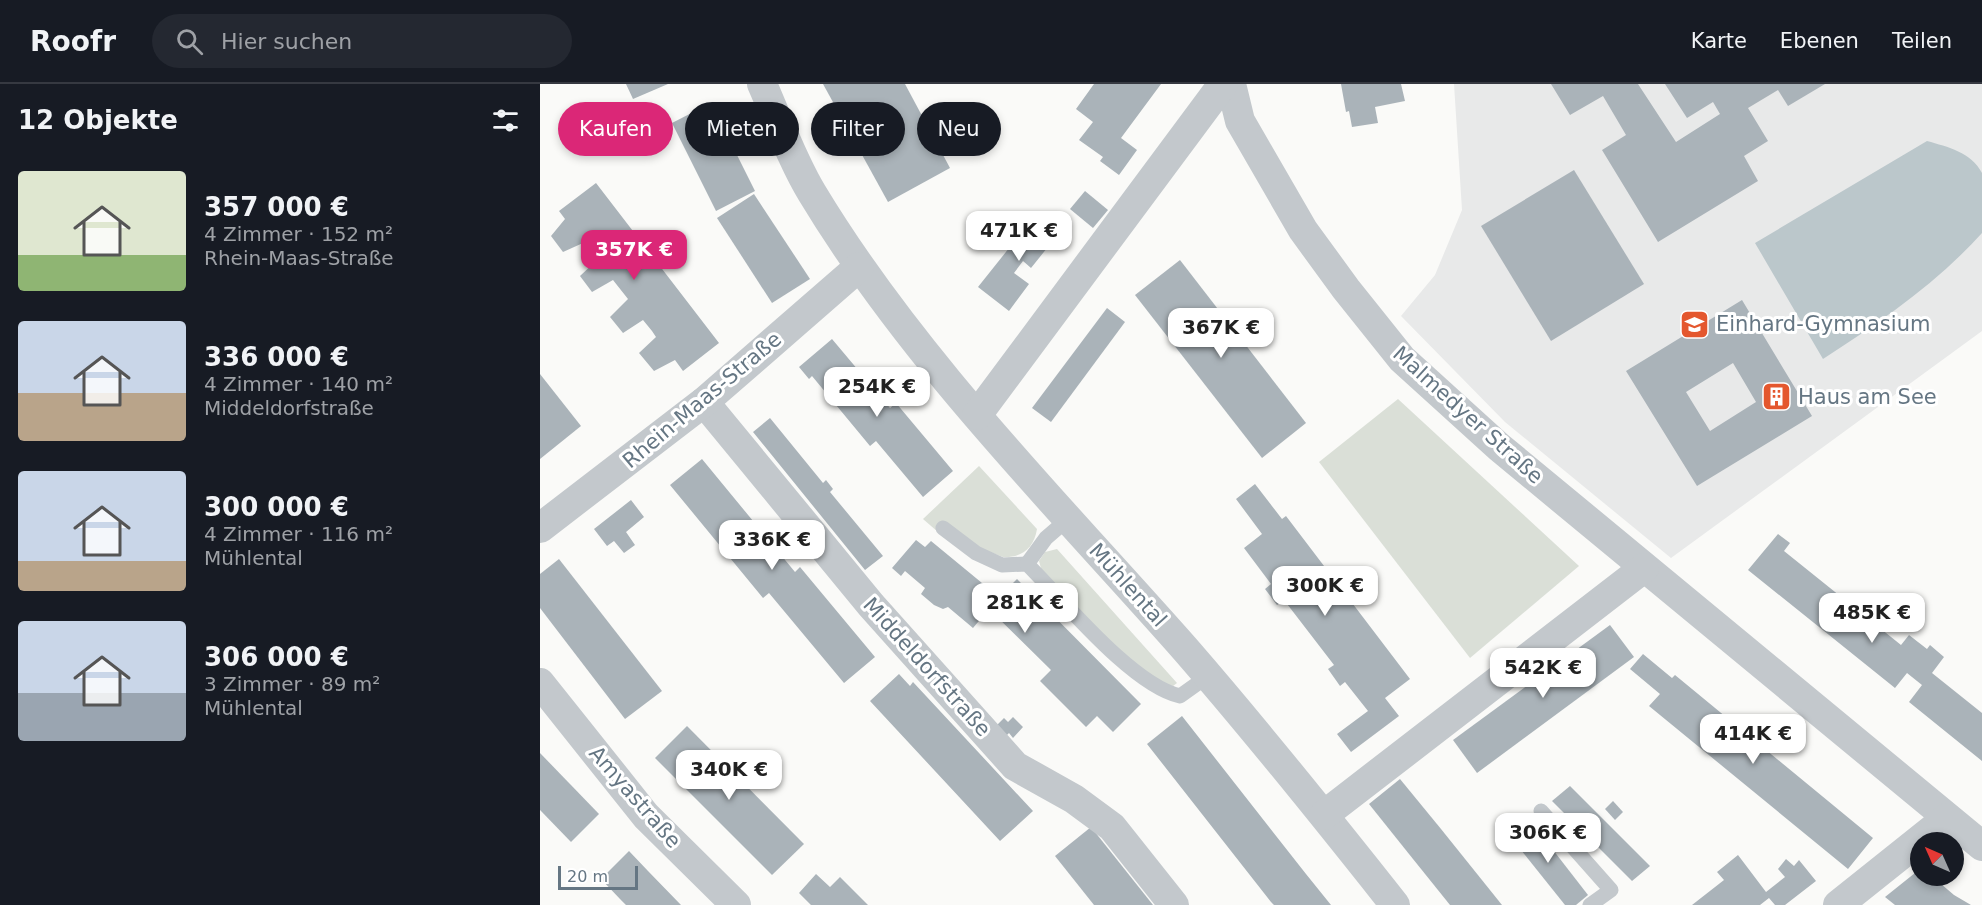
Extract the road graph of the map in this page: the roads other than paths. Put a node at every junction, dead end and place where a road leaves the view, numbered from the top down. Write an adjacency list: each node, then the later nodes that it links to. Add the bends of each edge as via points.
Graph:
1 (762, 84): 4 (street, Mühlental, via 811,190)
2 (1223, 84): 6 (street)
3 (1231, 84): 11 (street, Malmedyer Straße, via 1240,121 1304,230 1402,358 1473,424)
4 (860, 267): 5 (street, Rhein-Maas-Straße); 6 (street, Mühlental)
5 (704, 402): 8 (street, Rhein-Maas-Straße); 19 (street, Middeldorfstraße, via 872,605 1015,766 1112,827)
6 (977, 415): 7 (street, Mühlental)
7 (1068, 519): 10 (lane, via 1046,538); 12 (street, Mühlental)
8 (540, 528)
9 (943, 528): 10 (lane, via 976,553 1002,566)
10 (1027, 564): 12 (lane, via 1136,674 1164,692 1180,696)
11 (1644, 568): 15 (street); 16 (street, Malmedyer Straße)
12 (1208, 676): 15 (street, Mühlental)
13 (540, 683): 18 (street, Amyastraße, via 646,816)
14 (1541, 812): 21 (lane, via 1611,890)
15 (1324, 815): 20 (street, Mühlental)
16 (1947, 818): 17 (street, Malmedyer Straße); 22 (street)
17 (1982, 846)
18 (736, 905)
19 (1173, 905)
20 (1395, 905)
21 (1590, 905)
22 (1838, 905)

